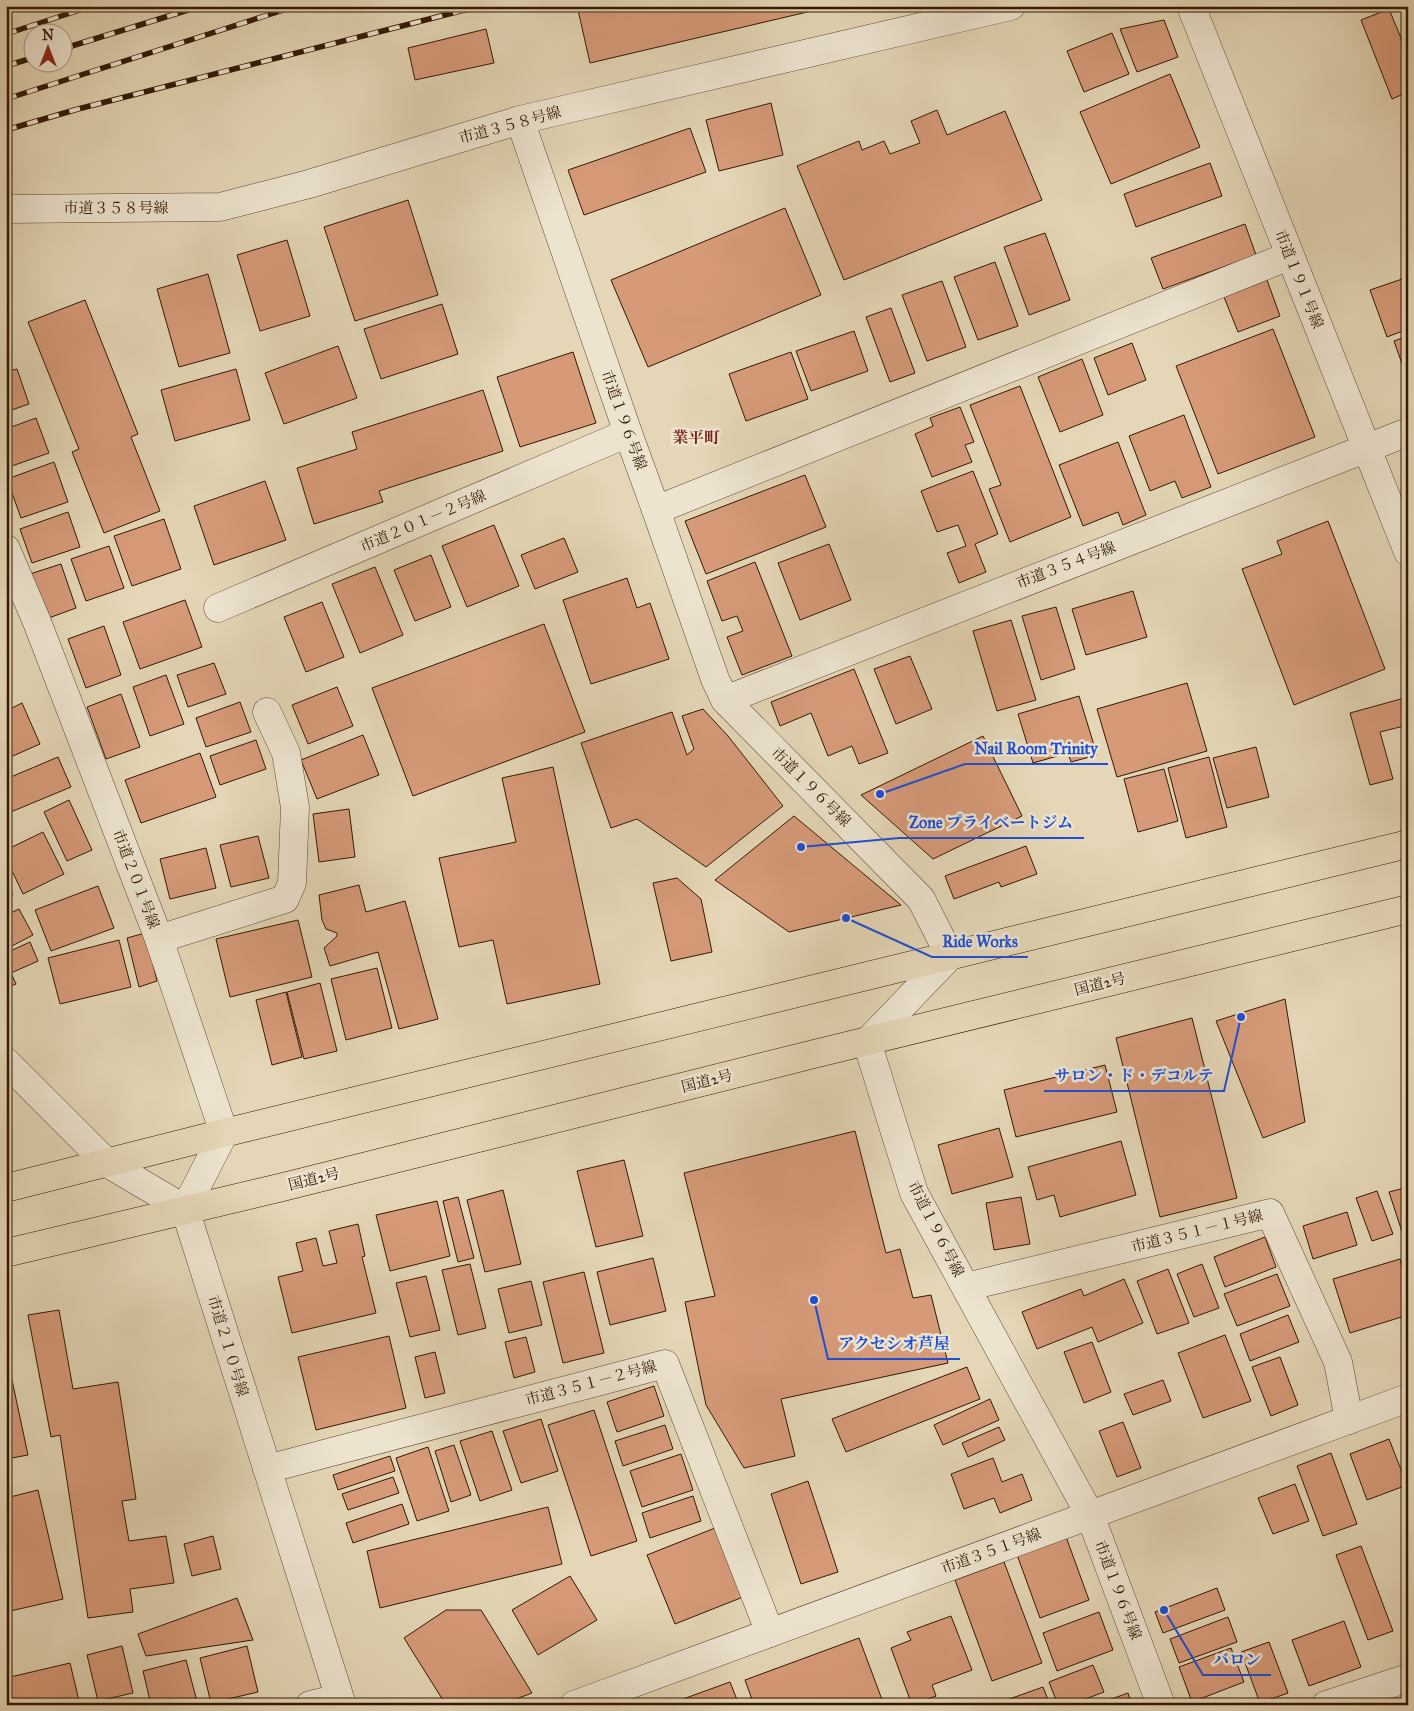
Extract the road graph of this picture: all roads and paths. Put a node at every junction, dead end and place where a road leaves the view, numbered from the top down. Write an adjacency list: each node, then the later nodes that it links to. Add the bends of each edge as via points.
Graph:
1 (1011, 6): 3 (street, 市道３５８号線)
2 (1191, 6): 5 (street, 市道１９１号線)
3 (520, 120): 4 (street, 市道３５８号線, via 220,208); 7 (street, 市道１９６号線)
4 (6, 209)
5 (1289, 256): 8 (street, 市道１９１号線); 9 (street)
6 (1408, 432): 8 (street, 市道３５４号線)
7 (628, 433): 9 (street, 市道１９６号線); 12 (street, 市道２０１－２号線)
8 (1366, 448): 11 (street, 市道１９１号線); 13 (street, 市道３５４号線)
9 (656, 510): 13 (street, 市道１９６号線)
10 (6, 549): 17 (street, 市道２０１号線)
11 (1408, 552)
12 (218, 608)
13 (724, 700): 18 (street, 市道１９６号線, via 921,899)
14 (267, 712): 17 (street, via 286,753 295,807 292,883 285,899)
15 (1408, 844): 18 (highway)
16 (1408, 909): 19 (highway, 国道2号)
17 (159, 939): 21 (street, 市道２０１号線)
18 (950, 956): 19 (street); 21 (highway)
19 (867, 1042): 24 (highway, 国道2号); 26 (street, 市道１９６号線, via 914,1193)
20 (6, 1062): 22 (street)
21 (224, 1133): 22 (highway); 24 (street)
22 (107, 1163): 23 (highway); 24 (street)
23 (6, 1188)
24 (185, 1209): 25 (highway, 国道2号); 29 (street, 市道２１０号線)
25 (6, 1253)
26 (966, 1287): 28 (street, 市道３５１－１号線, via 1270,1213 1338,1362); 30 (street, 市道１９６号線)
27 (1408, 1398): 28 (street, 市道３５１号線)
28 (1349, 1420): 30 (street, 市道３５１号線)
29 (267, 1469): 31 (street, 市道３５１－２号線, via 665,1364); 33 (street, 市道２１０号線)
30 (1090, 1515): 31 (street, 市道３５１号線); 36 (street, 市道１９６号線)
31 (770, 1633): 35 (street, 市道３５１号線)
32 (1408, 1678): 37 (street)
33 (340, 1701): 34 (street)
34 (310, 1705)
35 (574, 1705)
36 (1161, 1705)
37 (1326, 1705)

